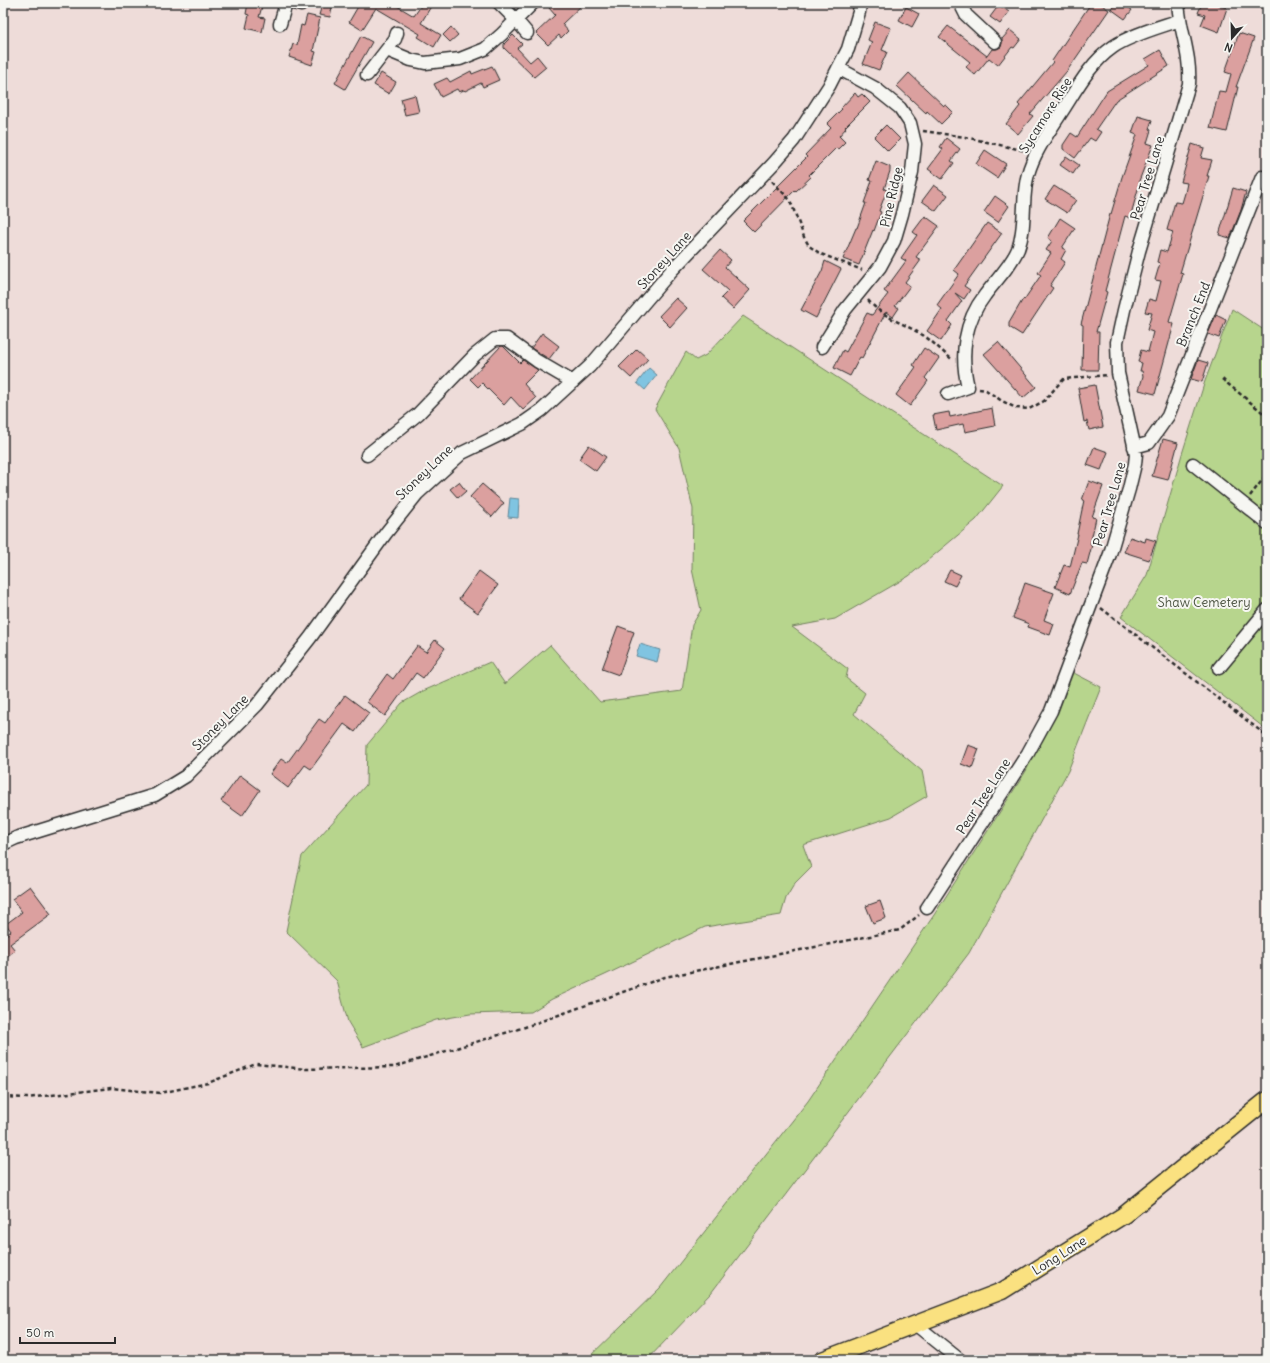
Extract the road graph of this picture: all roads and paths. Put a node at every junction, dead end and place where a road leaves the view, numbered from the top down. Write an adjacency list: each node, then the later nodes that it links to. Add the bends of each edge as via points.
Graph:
1 (286, 3): 9 (street)
2 (499, 3): 7 (street)
3 (533, 3): 7 (street)
4 (860, 3): 14 (street, Stoney Lane, via 848,49)
5 (960, 3): 12 (street, via 966,15)
6 (1178, 3): 8 (street, Pear Tree Lane)
7 (516, 20): 11 (street); 13 (street, via 485,49 460,59 425,63)
8 (1180, 20): 17 (street, Sycamore Rise, via 1128,39 1104,54 1093,65); 24 (street, Pear Tree Lane, via 1188,52 1189,84 1124,310 1117,342)
9 (280, 24)
10 (397, 33): 13 (street)
11 (527, 33)
12 (994, 42)
13 (387, 50): 15 (street)
14 (838, 68): 16 (street, Pine Ridge, via 875,88 900,108); 18 (street, Stoney Lane, via 794,140)
15 (367, 75)
16 (912, 130): 17 (path, via 965,137); 20 (street, Pine Ridge, via 915,144 912,172 902,214 894,241)
17 (1036, 155): 23 (street, Sycamore Rise, via 1027,175 1018,248 977,307 965,341)
18 (764, 173): 20 (path, via 790,200 809,246 820,254); 26 (street, Stoney Lane, via 672,270 590,366)
19 (1262, 177): 30 (street, Branch End, via 1168,416 1149,443)
20 (873, 275): 21 (street, Pine Ridge)
21 (861, 291): 22 (street, Pine Ridge, via 845,310); 23 (path, via 871,304 883,313 922,334 943,353)
22 (822, 348)
23 (964, 366): 27 (street, Sycamore Rise)
24 (1118, 373): 27 (path, via 1064,380 1044,401 1029,409 1016,408 986,390); 30 (street, Pear Tree Lane)
25 (1222, 379): 29 (path)
26 (573, 382): 31 (street, via 537,361 507,339 495,339 475,355 418,414); 40 (street, Stoney Lane, via 522,424 462,453 417,494 257,705 186,776 155,795)
27 (968, 387): 28 (street)
28 (948, 394)
29 (1267, 416)
30 (1134, 446): 36 (street, Pear Tree Lane, via 1136,464 1110,554)
31 (367, 455)
32 (1192, 464): 34 (street)
33 (1267, 474): 34 (path)
34 (1243, 504): 35 (street)
35 (1267, 523)
36 (1092, 602): 39 (path); 41 (street, Pear Tree Lane, via 1051,711 1028,753)
37 (1267, 610): 38 (street)
38 (1219, 668)
39 (1267, 736)
40 (3, 844)
41 (927, 908): 42 (path, via 900,930 665,977 524,1027 394,1067 306,1070 256,1064 208,1083 160,1093 111,1088 27,1098)
42 (3, 1097)
43 (1267, 1100): 44 (main road, Long Lane, via 1124,1215 1002,1291)
44 (915, 1324): 45 (main road, Long Lane); 46 (street)
45 (822, 1360)
46 (960, 1360)

